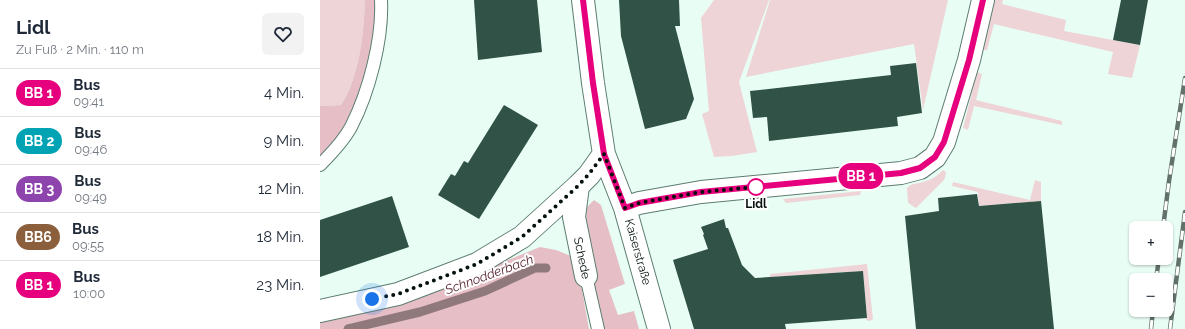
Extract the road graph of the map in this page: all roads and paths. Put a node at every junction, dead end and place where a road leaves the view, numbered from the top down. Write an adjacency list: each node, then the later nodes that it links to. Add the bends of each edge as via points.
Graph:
1 (381, 0): 5 (lane, via 379,37 369,82 350,128)
2 (583, 0): 4 (street, Kaiserstraße)
3 (983, 0): 7 (street, via 969,60 944,142 935,157 920,168 901,173 701,192 639,203)
4 (604, 154): 6 (street); 7 (street, Kaiserstraße)
5 (320, 165)
6 (578, 186): 8 (street, Schede, via 574,217); 9 (street, via 522,237 477,264 398,294)
7 (625, 208): 11 (street, Kaiserstraße)
8 (586, 276): 10 (lane, Schede)
9 (320, 311)
10 (598, 329)
11 (659, 329)

